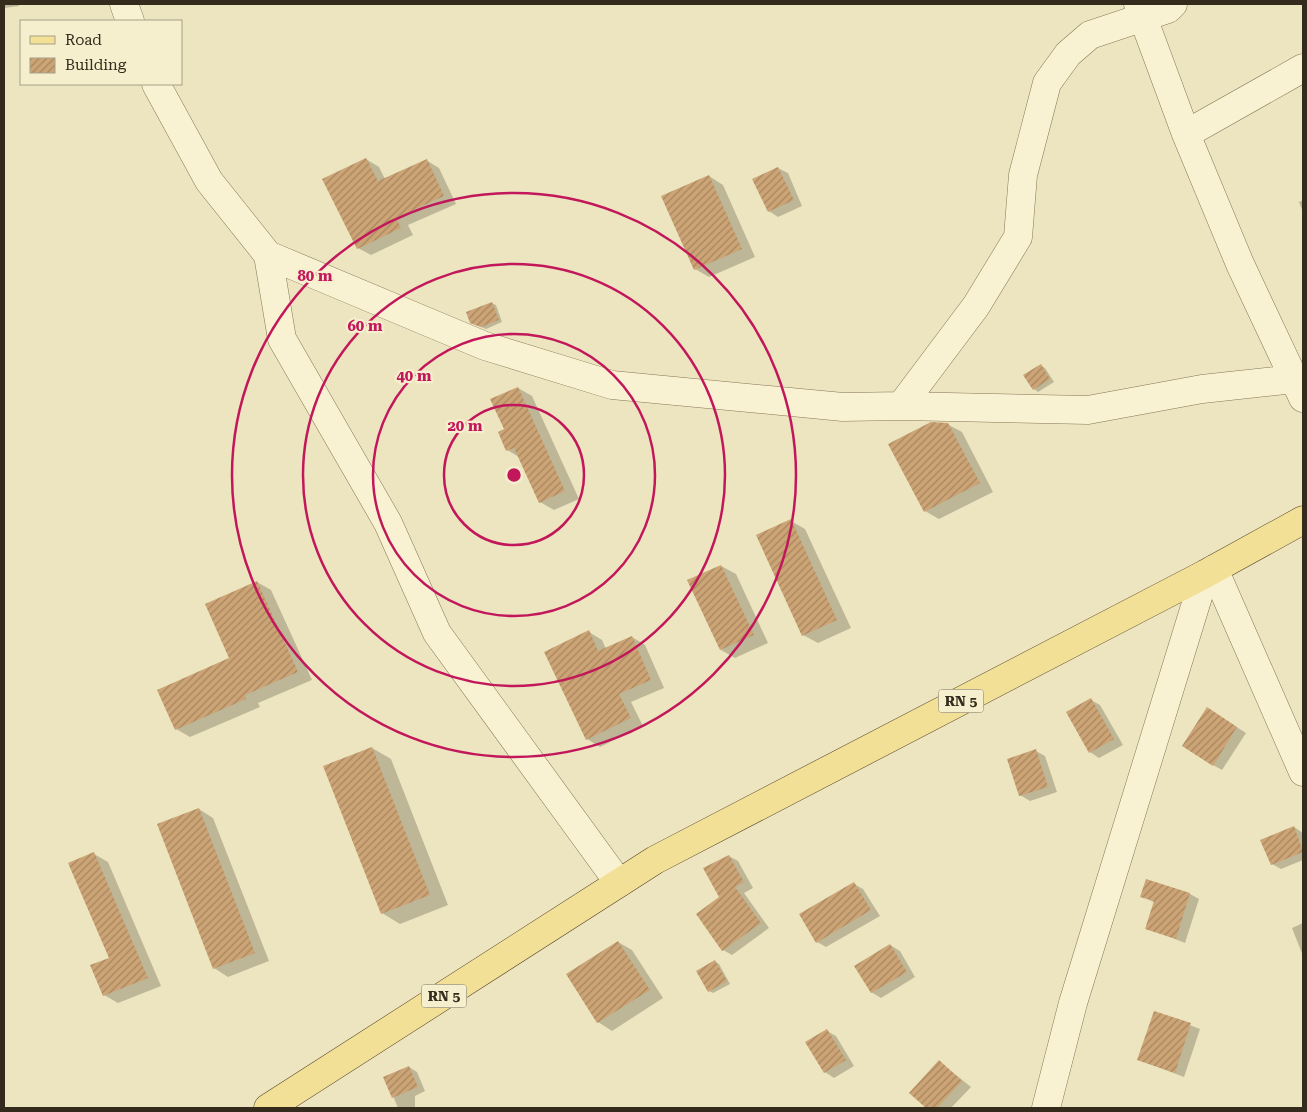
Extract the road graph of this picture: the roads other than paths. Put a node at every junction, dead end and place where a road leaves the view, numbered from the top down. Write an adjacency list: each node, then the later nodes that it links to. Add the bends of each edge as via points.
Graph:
1 (124, 4): 4 (street)
2 (1173, 4): 3 (street, via 1168,9)
3 (1141, 10): 7 (street); 10 (street, via 1090,35 1068,54 1047,84 1023,175 1018,237 976,306)
4 (130, 20)
5 (1303, 68): 7 (street)
6 (157, 85): 8 (street, via 209,181)
7 (1186, 134): 9 (street, via 1240,264)
8 (268, 255): 10 (street, via 485,346 612,385 843,407); 14 (street, via 282,339 388,523 437,633)
9 (1300, 385): 10 (street, via 1202,389 1088,410)
10 (901, 406)
11 (1303, 520): 12 (main road, RN 5)
12 (1210, 572): 13 (street); 14 (main road, RN 5, via 655,860); 16 (street, via 1073,1003)
13 (1303, 772)
14 (619, 883): 15 (main road, RN 5)
15 (268, 1108)
16 (1046, 1108)

